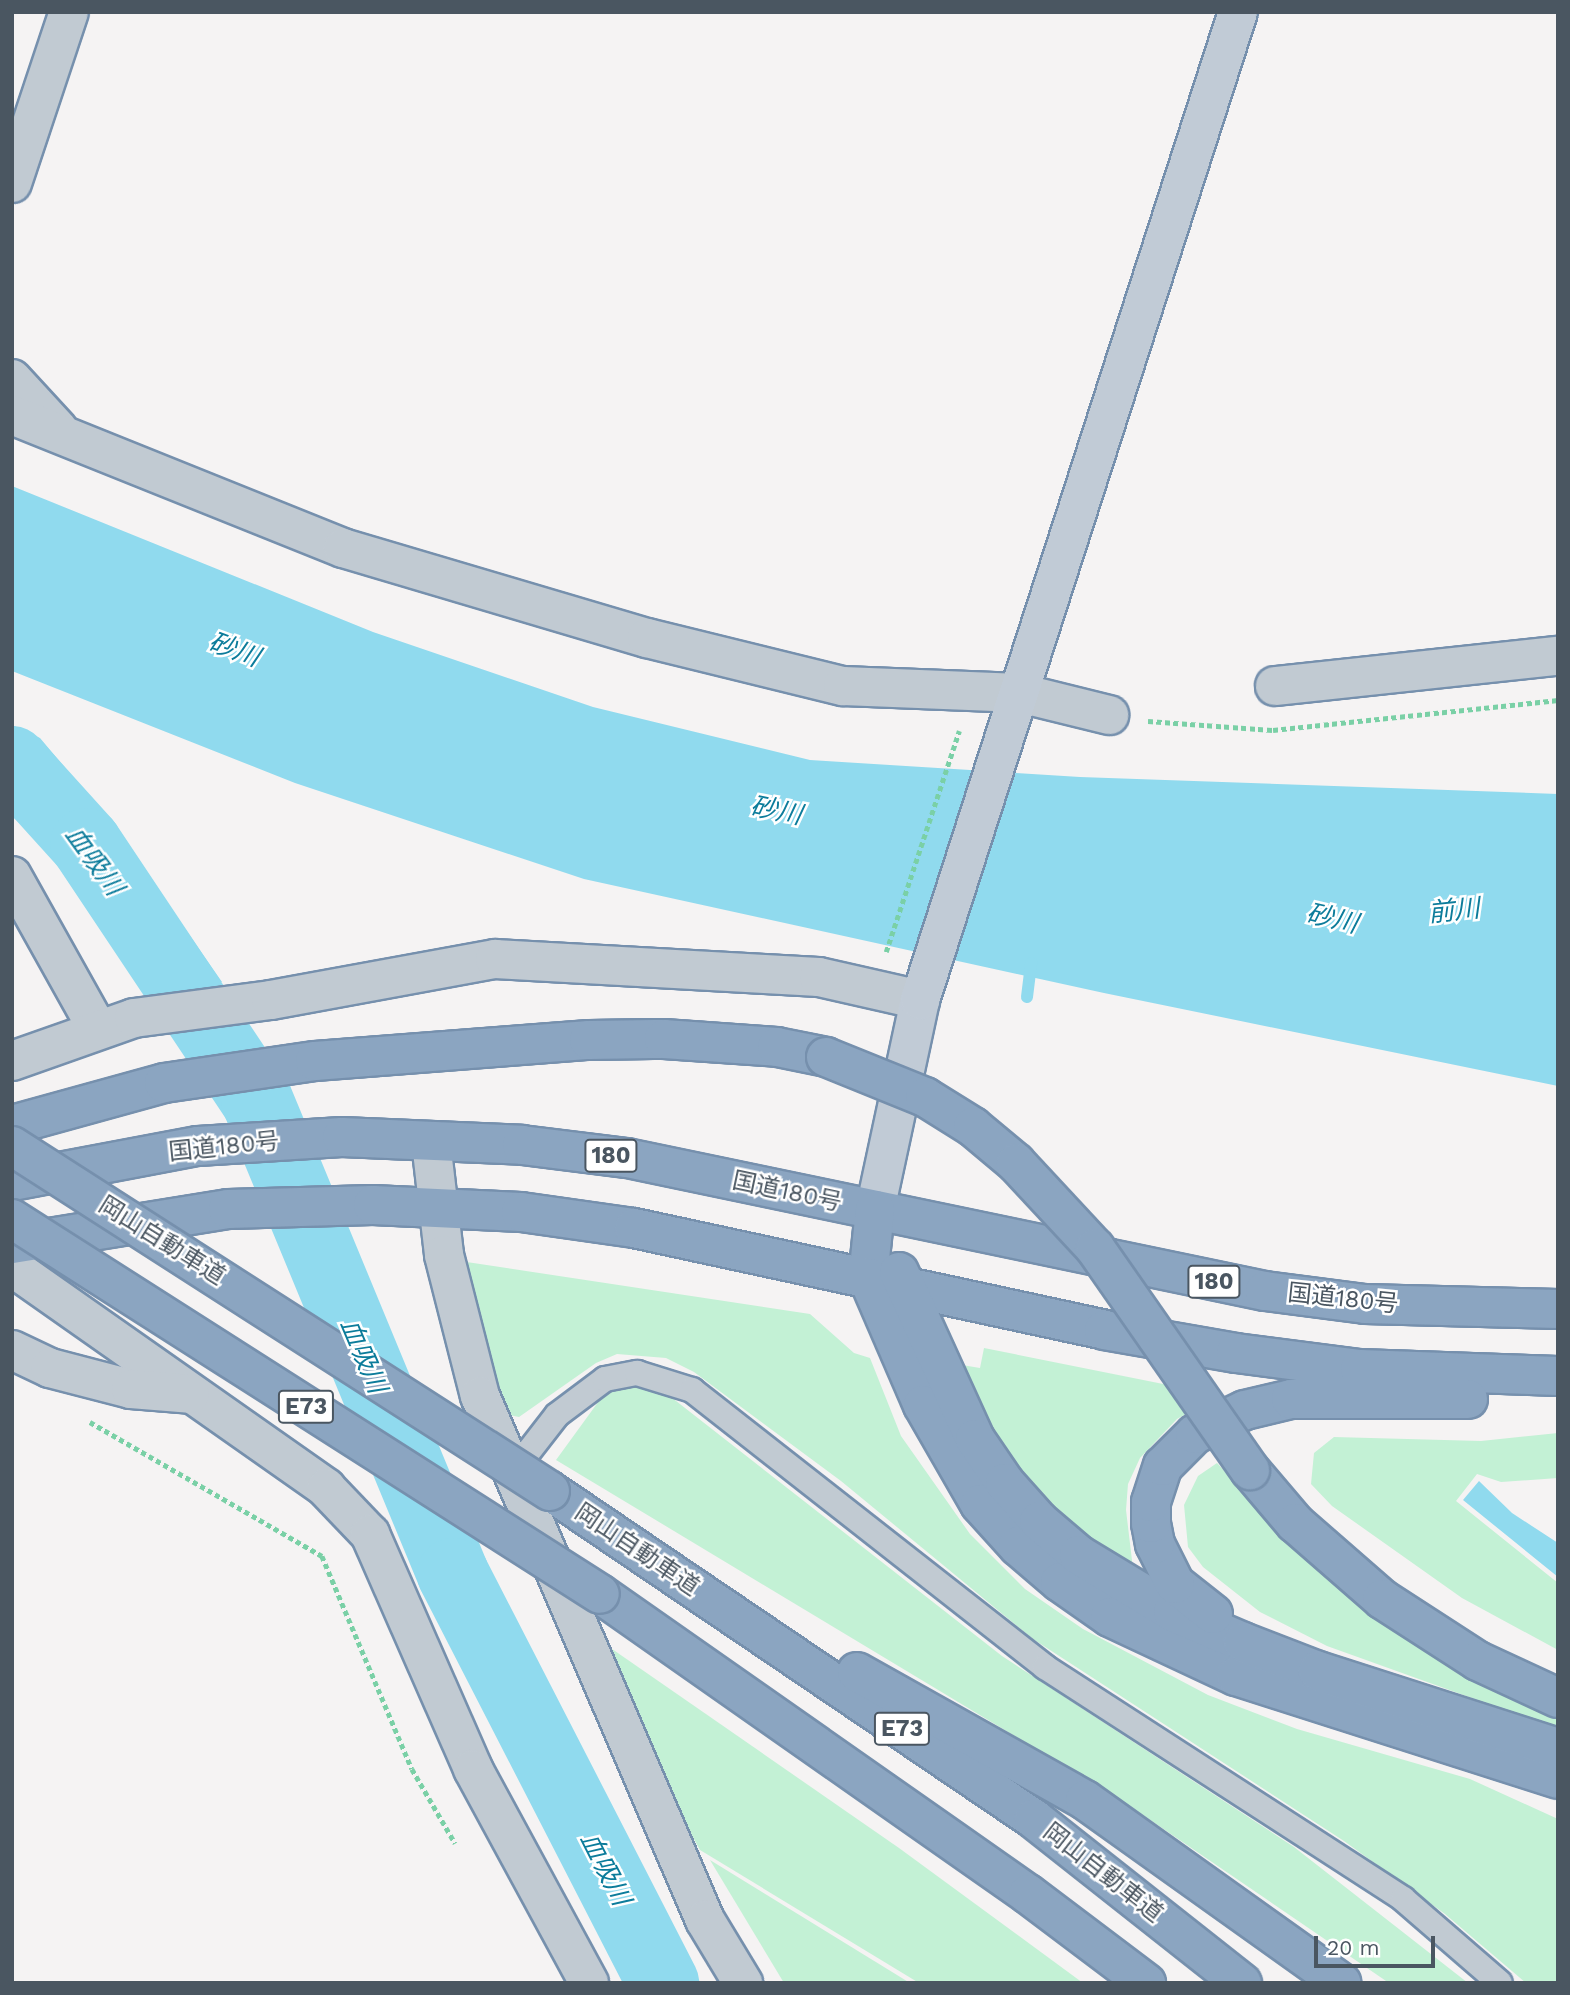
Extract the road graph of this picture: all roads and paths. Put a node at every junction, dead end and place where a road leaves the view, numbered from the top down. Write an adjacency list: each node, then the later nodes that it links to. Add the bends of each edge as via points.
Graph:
1 (69, 12): 3 (street)
2 (1238, 12): 9 (street)
3 (12, 183)
4 (12, 379): 6 (street)
5 (12, 415): 6 (street)
6 (64, 435): 9 (street, via 344,548 648,638 843,686)
7 (1558, 656): 8 (street)
8 (1275, 686)
9 (1018, 700): 10 (street); 14 (street)
10 (1109, 715)
11 (963, 719): 13 (path)
12 (12, 876): 15 (street)
13 (885, 954)
14 (922, 994): 15 (street, via 819,977 495,959 271,1000 134,1018); 22 (street)
15 (97, 1028): 16 (street)
16 (12, 1061)
17 (12, 1125): 37 (highway, bridge, via 164,1083 315,1061 626,1040 753,1045 826,1057 925,1097 973,1127 1016,1163 1094,1248 1250,1470 1295,1523 1381,1599 1478,1661)
18 (430, 1142): 20 (highway, 国道180号 / 180, via 342,1137 198,1146); 21 (street); 22 (highway, 国道180号 / 180, via 522,1145 627,1158)
19 (12, 1146): 35 (highway, 岡山自動車道 / E73, bridge)
20 (12, 1181)
21 (438, 1206): 24 (highway, via 228,1209); 26 (highway, via 634,1228); 34 (street, via 444,1255 480,1396)
22 (875, 1210): 26 (highway); 27 (highway); 28 (highway, 国道180号 / 180, via 1265,1291 1365,1304)
23 (12, 1219): 43 (highway, E73, bridge, via 600,1594 1028,1894)
24 (12, 1244)
25 (12, 1267): 32 (street)
26 (868, 1278): 27 (highway); 39 (highway, via 951,1460 980,1504 1017,1546 1060,1582 1110,1617 1236,1676)
27 (905, 1288): 30 (highway, via 1236,1353 1360,1369); 36 (highway, via 975,1439 1039,1521 1079,1555 1173,1612)
28 (1558, 1309)
29 (12, 1350): 32 (street, via 50,1368 131,1390)
30 (1558, 1376)
31 (1558, 1392): 36 (highway, via 1480,1399 1291,1399 1218,1420 1175,1451 1156,1482 1151,1523 1155,1544 1175,1584 1235,1629)
32 (190, 1394): 41 (street, via 326,1488 370,1534 473,1769)
33 (81, 1417): 40 (path, via 323,1556 412,1769)
34 (512, 1473): 42 (street, via 705,1920); 46 (lane, via 557,1415 605,1379 637,1373 692,1390 1045,1667 1403,1899)
35 (627, 1542): 44 (highway, 岡山自動車道 / E73, via 1034,1819); 45 (highway, via 1085,1800)
36 (1318, 1671): 38 (highway)
37 (1558, 1698)
38 (1558, 1748)
39 (1558, 1783)
40 (455, 1843)
41 (589, 1983)
42 (743, 1983)
43 (1146, 1983)
44 (1242, 1983)
45 (1342, 1983)
46 (1500, 1983)

